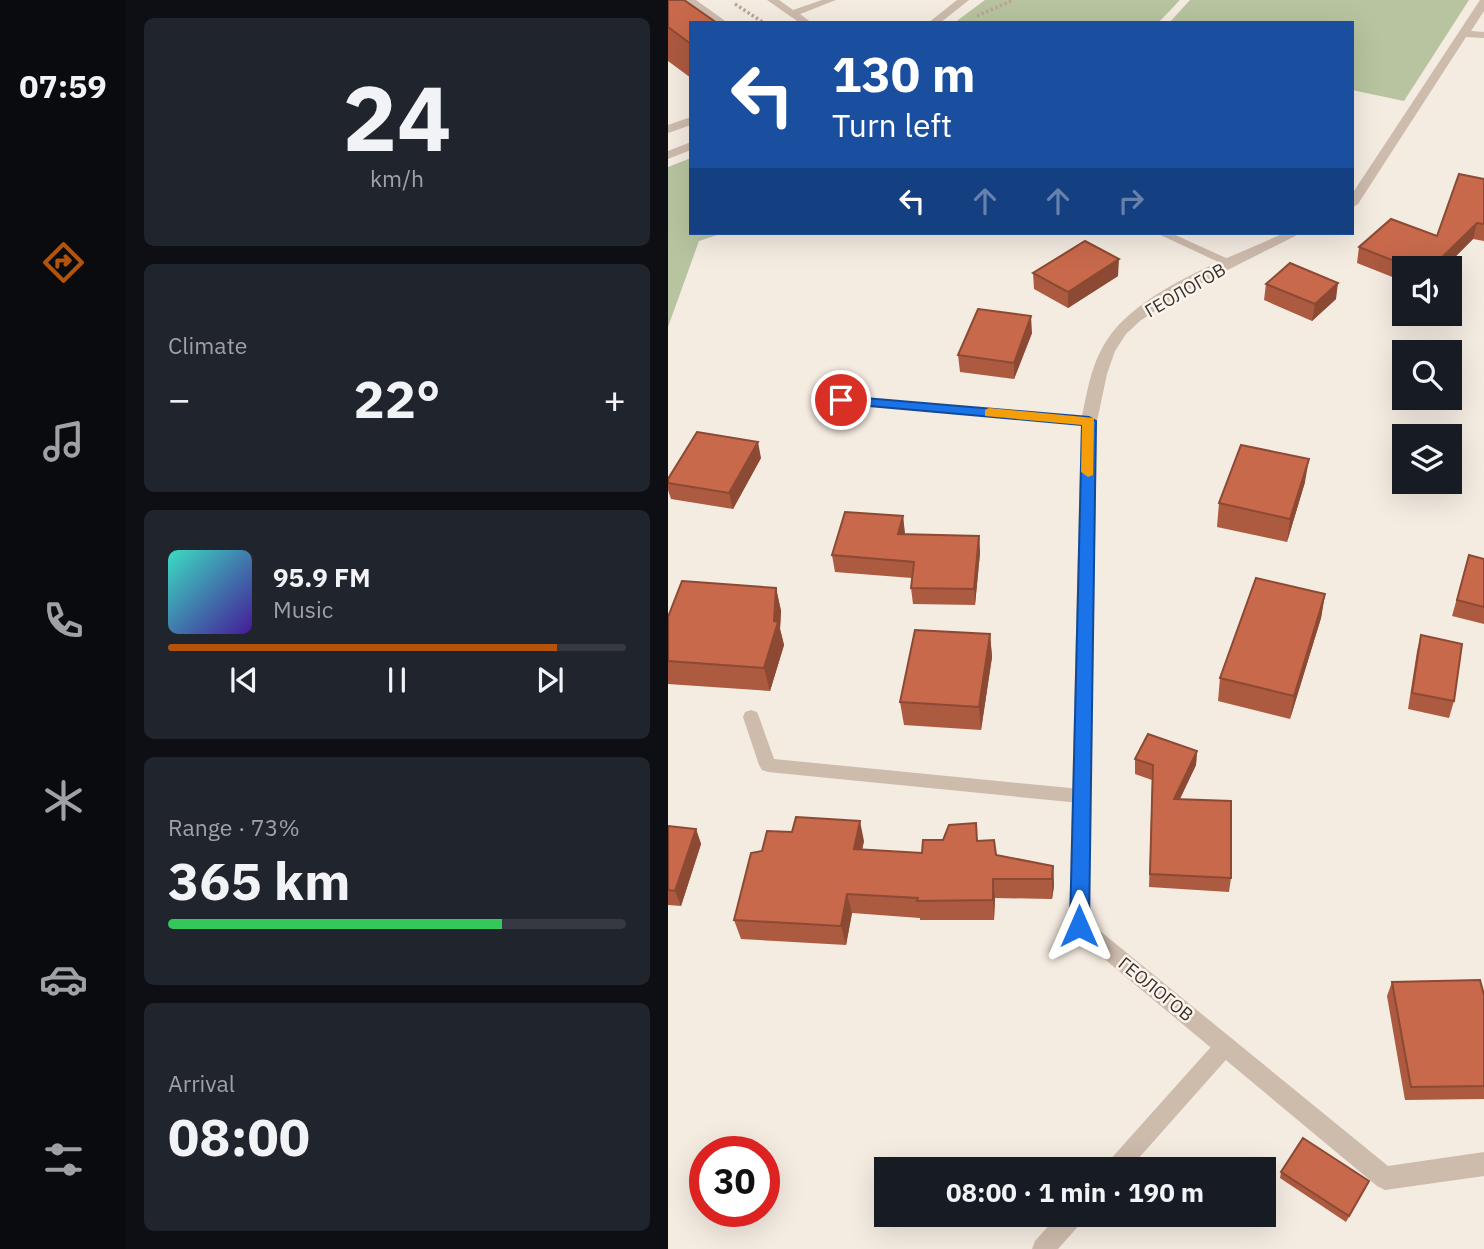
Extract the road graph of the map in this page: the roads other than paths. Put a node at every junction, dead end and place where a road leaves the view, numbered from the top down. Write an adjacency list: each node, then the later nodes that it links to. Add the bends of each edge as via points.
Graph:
1 (690, 0): 7 (lane)
2 (831, 0): 6 (lane)
3 (964, 0): 9 (street)
4 (775, 2): 6 (lane)
5 (1484, 2): 10 (street)
6 (793, 13): 8 (lane)
7 (720, 21)
8 (804, 21)
9 (936, 21)
10 (1463, 34): 11 (street); 16 (street)
11 (1484, 35)
12 (689, 122): 13 (street)
13 (668, 129)
14 (689, 147): 15 (street)
15 (668, 155)
16 (1354, 201)
17 (1167, 235): 19 (lane)
18 (1290, 235): 19 (street, ГЕОЛОГОВ)
19 (1231, 263): 21 (street, ГЕОЛОГОВ, via 1162,300 1121,330 1101,365)
20 (841, 400): 21 (lane)
21 (1089, 421): 23 (street, ГЕОЛОГОВ)
22 (751, 717): 23 (lane, via 768,765)
23 (1080, 796): 24 (street, ГЕОЛОГОВ, via 1079,926)
24 (1225, 1046): 25 (lane); 26 (street, ГЕОЛОГОВ, via 1386,1178)
25 (1126, 1157)
26 (1484, 1164)
27 (1062, 1227): 28 (lane)
28 (1043, 1249)

